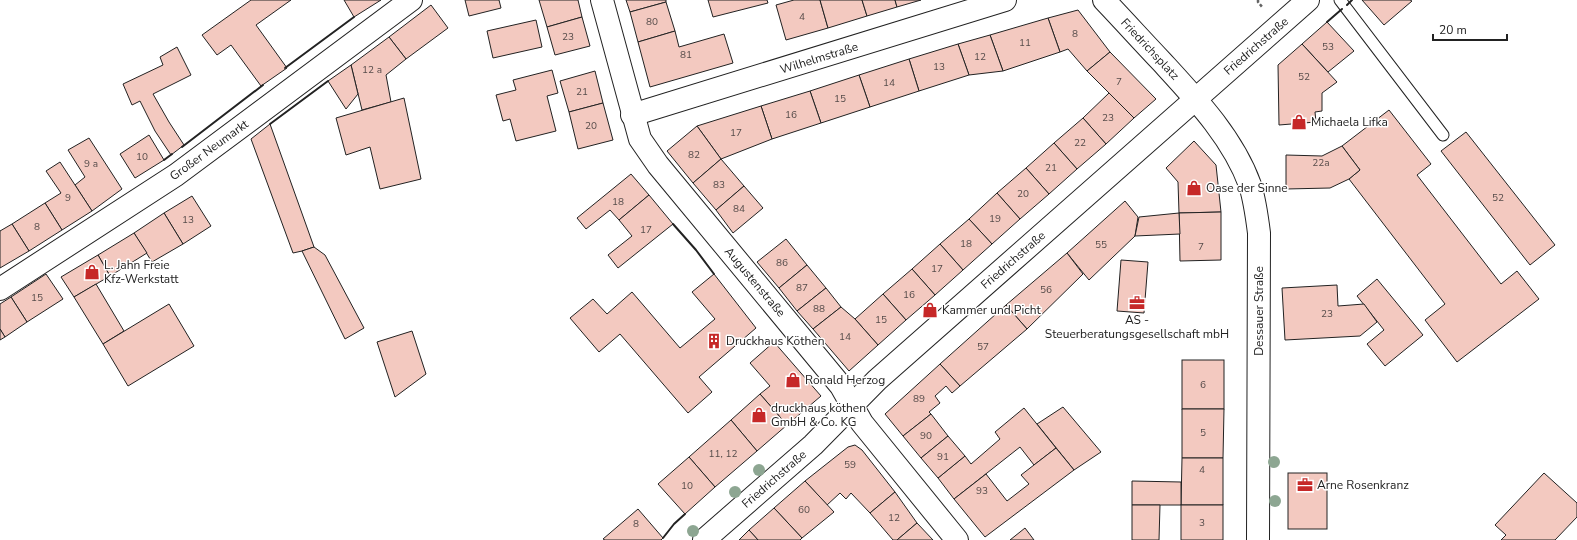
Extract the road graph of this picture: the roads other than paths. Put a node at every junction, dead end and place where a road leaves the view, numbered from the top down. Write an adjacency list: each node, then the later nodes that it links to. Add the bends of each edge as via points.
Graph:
1 (411, 0): 10 (street, Großer Neumarkt, via 176,175)
2 (602, 0): 8 (street, Augustenstraße)
3 (1005, 0): 8 (street, Wilhelmstraße)
4 (1104, 0): 7 (street, Friedrichsplatz)
5 (1308, 0): 7 (street, Friedrichstraße)
6 (1340, 0): 9 (lane)
7 (1195, 99): 11 (street, Friedrichstraße, via 877,380); 14 (street, Dessauer Straße, via 1237,158 1250,185 1256,211 1259,233)
8 (632, 116): 11 (street, Augustenstraße, via 640,140 658,165 841,386)
9 (1443, 135)
10 (0, 289)
11 (852, 405): 12 (street, Friedrichstraße, via 813,445); 13 (street, Augustenstraße, via 862,423)
12 (704, 540)
13 (957, 540)
14 (1258, 540)

